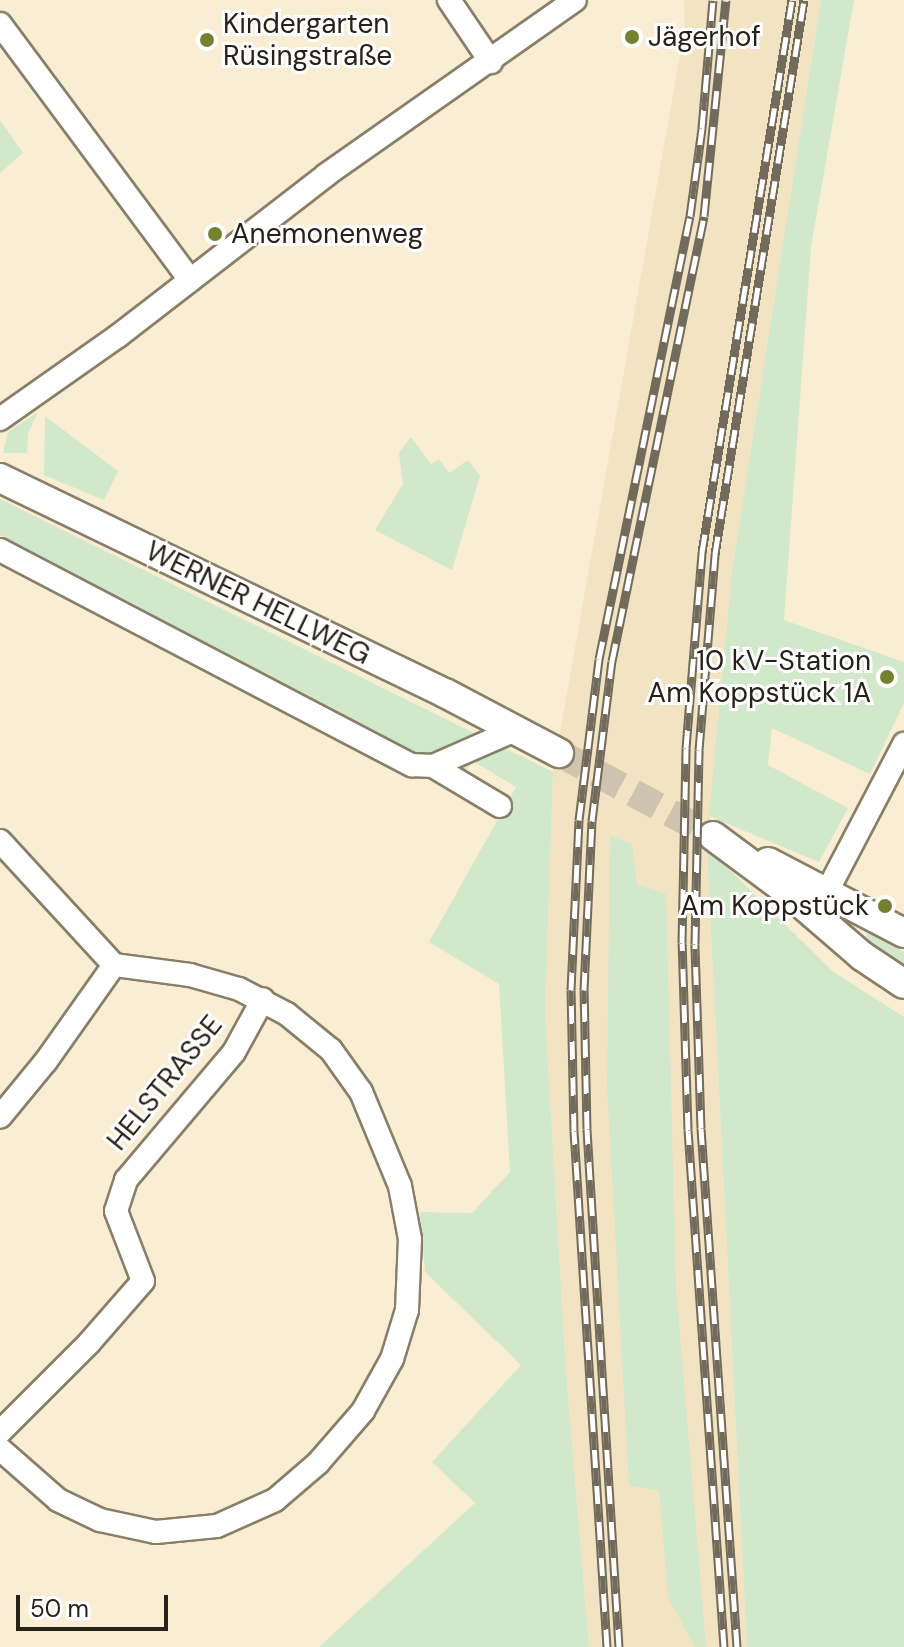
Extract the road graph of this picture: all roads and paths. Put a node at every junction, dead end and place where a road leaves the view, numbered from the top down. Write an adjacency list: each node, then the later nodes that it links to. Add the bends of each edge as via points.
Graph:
1 (449, 0): 4 (street)
2 (575, 0): 4 (street)
3 (0, 24): 5 (street)
4 (491, 62): 5 (street, via 326,175)
5 (190, 280): 6 (street)
6 (0, 419)
7 (0, 478): 9 (main road, WERNER HELLWEG)
8 (0, 550): 12 (street, via 412,765)
9 (515, 730): 11 (main road, WERNER HELLWEG); 12 (street)
10 (904, 744): 15 (street)
11 (559, 753)
12 (433, 766): 13 (street)
13 (500, 806)
14 (0, 841): 18 (street)
15 (830, 893): 16 (street); 16 (main road, via 713,836); 17 (main road)
16 (812, 916): 19 (main road)
17 (904, 933)
18 (114, 965): 20 (street, HELSTRASSE, via 190,975); 21 (street)
19 (904, 984)
20 (263, 999): 22 (street, HELSTRASSE, via 234,1052 126,1180 116,1211 143,1281); 23 (street, HELSTRASSE, via 331,1050 361,1092 400,1186 410,1239 407,1310 392,1359 363,1411 318,1463 275,1500 217,1526 187,1531 156,1532 100,1520 58,1500)
21 (0, 1117)
22 (0, 1432)
23 (0, 1449)

